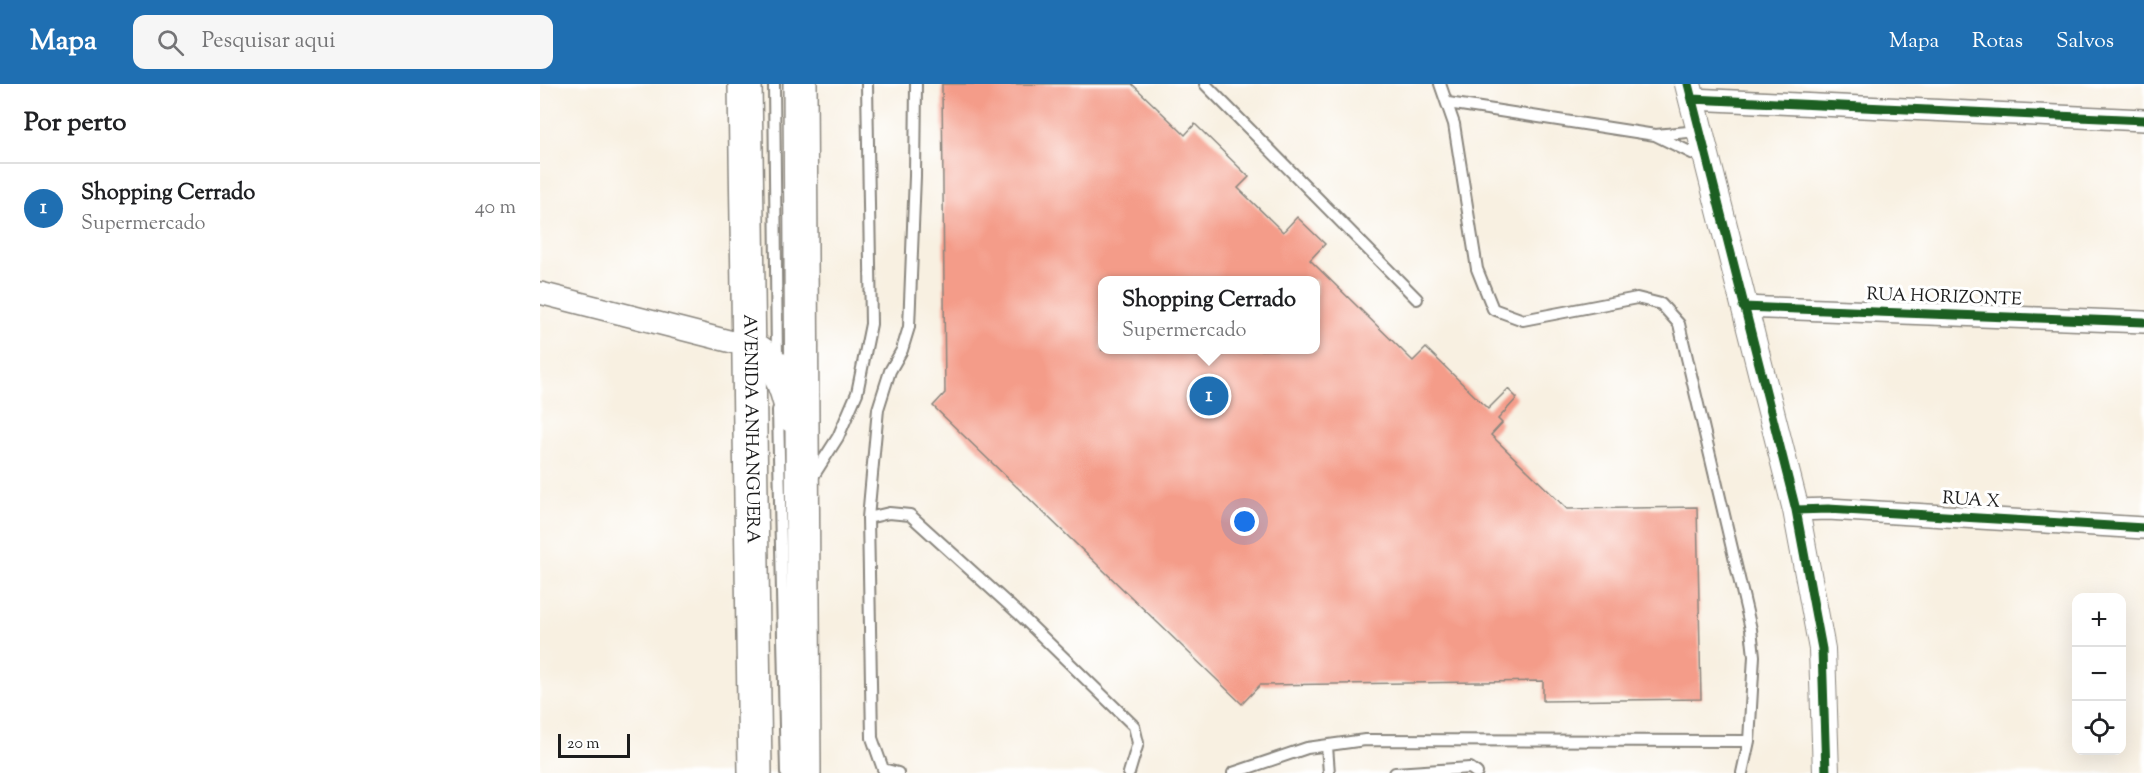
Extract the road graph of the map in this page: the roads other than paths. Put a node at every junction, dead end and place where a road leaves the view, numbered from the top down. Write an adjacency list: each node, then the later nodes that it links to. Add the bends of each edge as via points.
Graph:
1 (746, 84): 18 (main road, AVENIDA ANHANGUERA)
2 (774, 84): 19 (lane)
3 (800, 84): 20 (main road)
4 (867, 84): 20 (lane, via 871,324 857,393 838,437)
5 (916, 84): 22 (lane, via 909,327 878,409)
6 (1205, 84): 15 (lane)
7 (1440, 84): 9 (lane)
8 (1690, 92): 10 (street); 11 (street)
9 (1448, 103): 12 (lane); 24 (lane, via 1477,269 1493,309 1523,320 1637,298 1661,304 1679,324 1751,629 1754,656)
10 (2144, 120)
11 (1700, 131): 12 (lane); 13 (street)
12 (1655, 135): 13 (lane)
13 (1708, 161): 16 (street)
14 (540, 293): 18 (street)
15 (1417, 299)
16 (1743, 307): 17 (street, RUA HORIZONTE); 21 (street)
17 (2144, 322)
18 (748, 346): 19 (main road); 26 (main road, AVENIDA ANHANGUERA)
19 (778, 368): 20 (main road, via 791,405); 27 (lane)
20 (804, 485): 28 (main road)
21 (1796, 510): 23 (street, RUA X); 36 (street, via 1822,649)
22 (868, 518): 29 (lane, via 872,738 883,769); 30 (lane, via 910,514 1134,726 1138,743)
23 (2144, 528)
24 (1749, 741): 25 (lane, via 1365,740); 35 (lane)
25 (1327, 746): 31 (lane, via 1307,748); 32 (lane)
26 (755, 773)
27 (786, 773)
28 (804, 773)
29 (898, 773)
30 (1129, 773)
31 (1233, 773)
32 (1329, 773)
33 (1395, 773): 34 (lane, via 1470,768)
34 (1477, 773)
35 (1742, 773)
36 (1826, 773)

